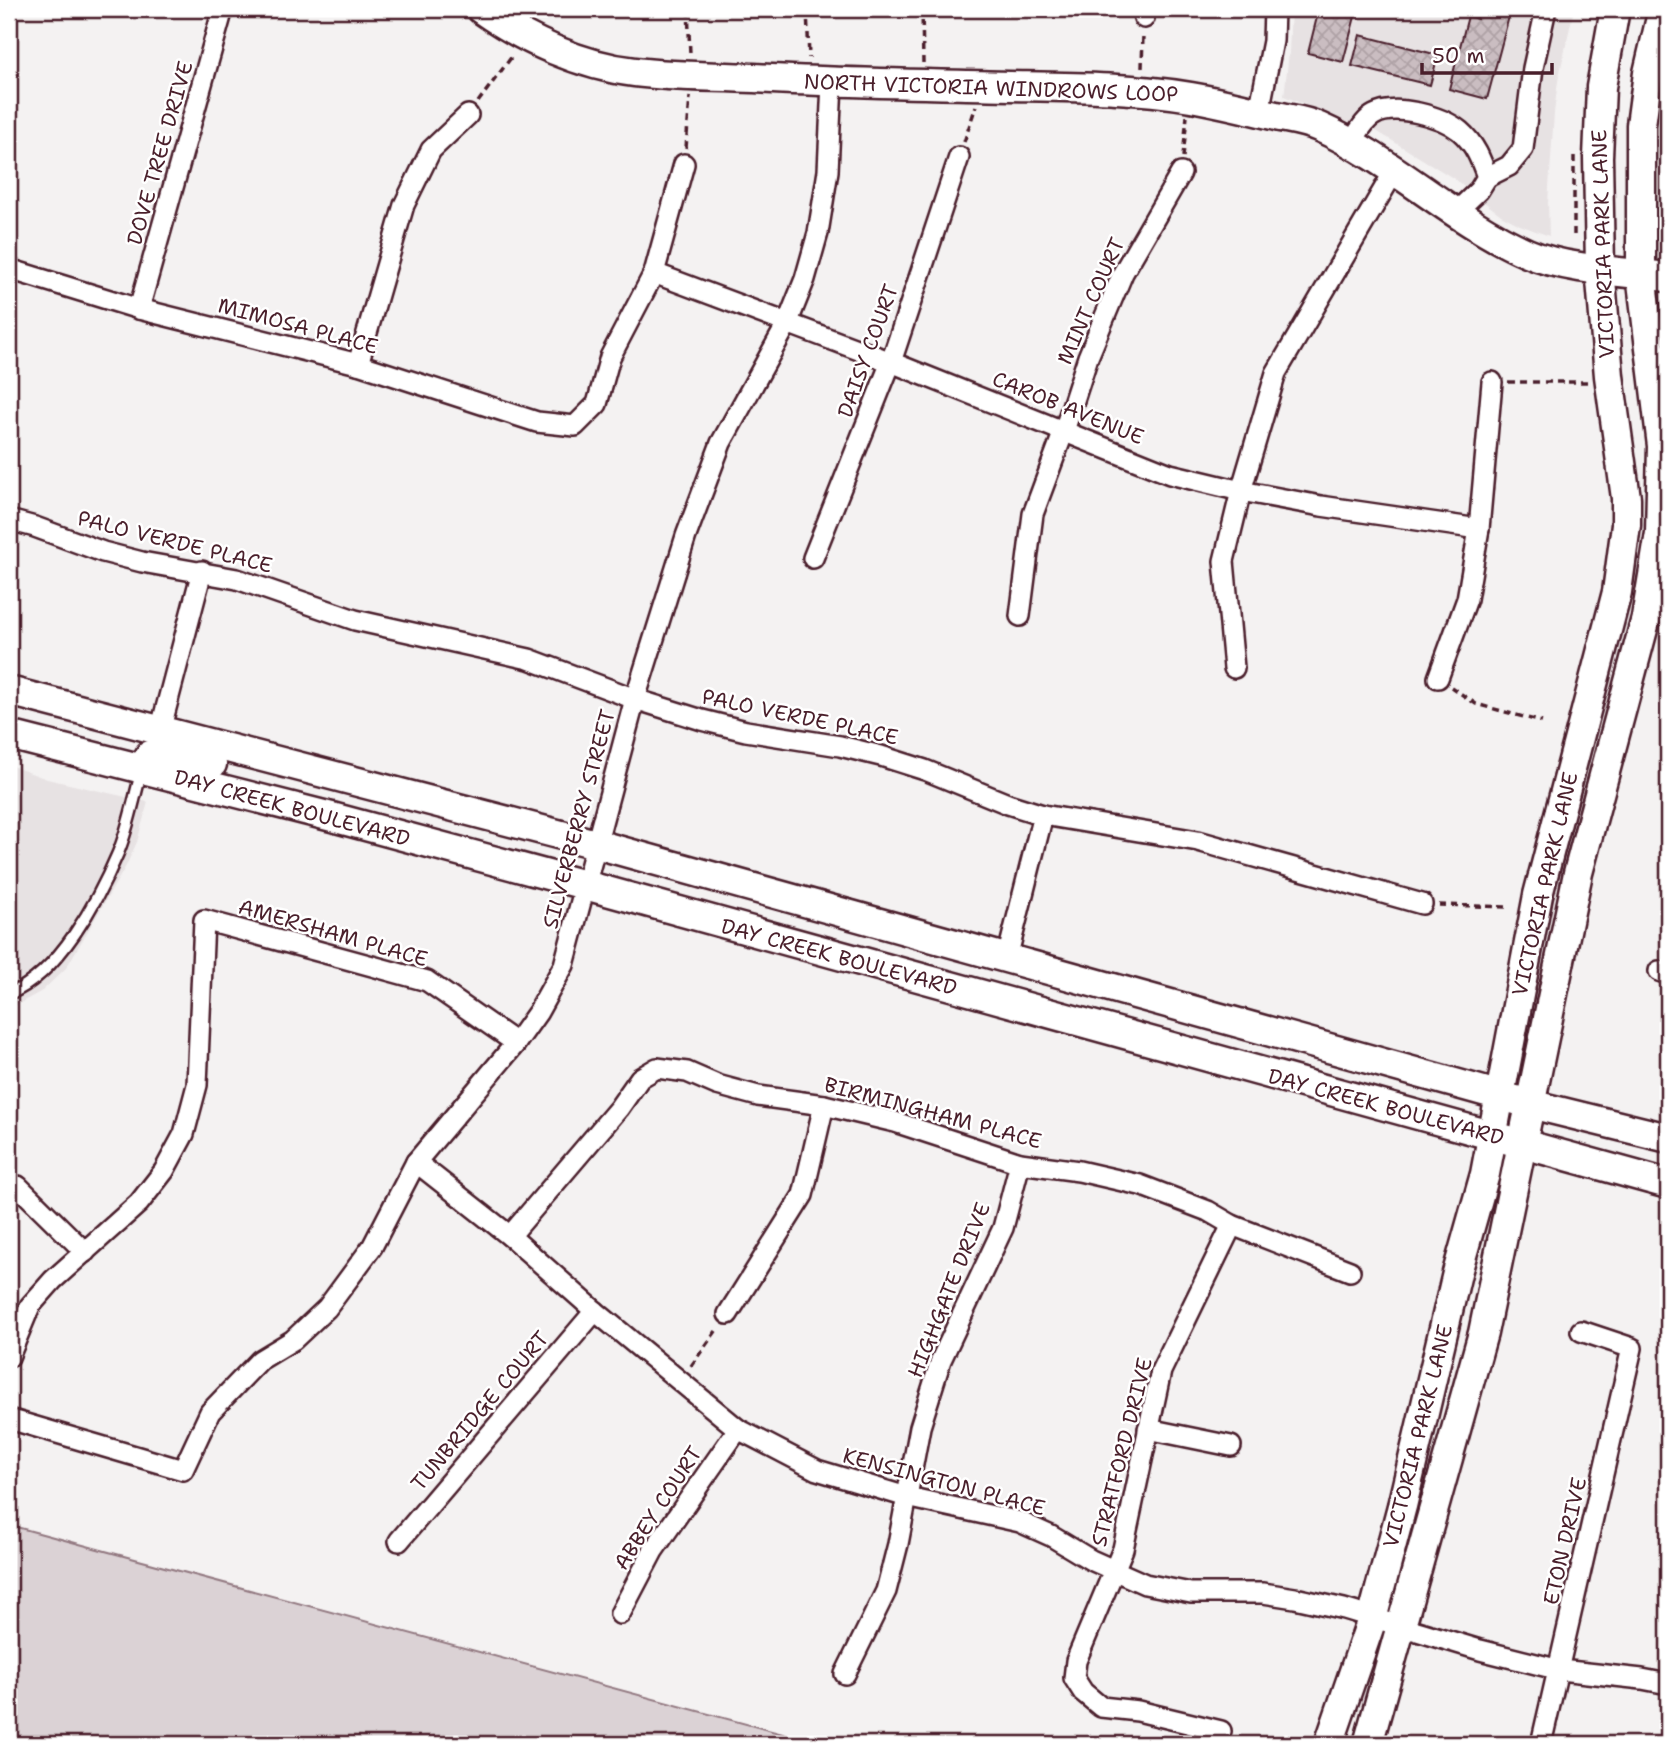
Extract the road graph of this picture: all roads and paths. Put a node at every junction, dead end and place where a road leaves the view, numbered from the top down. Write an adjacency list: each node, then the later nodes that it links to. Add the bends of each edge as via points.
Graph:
1 (223, 9): 29 (street, DOVE TREE DRIVE)
2 (481, 9): 10 (street, NORTH VICTORIA WINDROWS LOOP)
3 (807, 9): 11 (path)
4 (922, 9): 12 (path)
5 (1274, 9): 16 (street, via 1271,54)
6 (1546, 9): 23 (street, via 1523,149 1509,166)
7 (1615, 9): 25 (street, VICTORIA PARK LANE, via 1599,112)
8 (1663, 9): 28 (street, VICTORIA PARK LANE, via 1641,125)
9 (1143, 13): 14 (path)
10 (526, 36): 11 (street, NORTH VICTORIA WINDROWS LOOP, via 598,65 635,72); 17 (path)
11 (820, 82): 12 (street, NORTH VICTORIA WINDROWS LOOP); 30 (street, SILVERBERRY STREET, via 828,171 818,233)
12 (924, 84): 13 (street, NORTH VICTORIA WINDROWS LOOP)
13 (983, 85): 14 (street, NORTH VICTORIA WINDROWS LOOP); 19 (path)
14 (1141, 92): 15 (street, NORTH VICTORIA WINDROWS LOOP)
15 (1189, 97): 16 (street, NORTH VICTORIA WINDROWS LOOP); 22 (path)
16 (1259, 112): 18 (street, NORTH VICTORIA WINDROWS LOOP, via 1316,126)
17 (468, 115): 32 (street, via 431,150 404,205)
18 (1350, 144): 21 (street, NORTH VICTORIA WINDROWS LOOP); 23 (street, via 1371,116 1385,110 1407,110 1459,130 1480,157)
19 (959, 158): 31 (street, DAISY COURT)
20 (684, 164): 27 (street)
21 (1395, 170): 24 (street, NORTH VICTORIA WINDROWS LOOP); 36 (street, via 1276,373)
22 (1181, 173): 35 (street, MINT COURT, via 1123,273)
23 (1487, 177): 24 (street)
24 (1456, 212): 25 (street, NORTH VICTORIA WINDROWS LOOP, via 1530,254)
25 (1600, 268): 28 (street, NORTH VICTORIA WINDROWS LOOP); 59 (street, VICTORIA PARK LANE, via 1626,498 1622,555 1608,628 1538,895)
26 (9, 269): 29 (street, MIMOSA PLACE)
27 (654, 273): 30 (street, CAROB AVENUE); 32 (street, MIMOSA PLACE, via 610,357 597,404 575,426 537,422)
28 (1655, 276): 60 (street, VICTORIA PARK LANE, via 1662,446 1660,533 1646,618 1578,873)
29 (139, 309): 32 (street, MIMOSA PLACE)
30 (787, 324): 31 (street, CAROB AVENUE); 45 (street, SILVERBERRY STREET, via 722,443 686,536)
31 (891, 362): 35 (street, CAROB AVENUE); 39 (street, DAISY COURT)
32 (358, 364)
33 (1492, 382): 34 (path); 38 (street)
34 (1593, 382)
35 (1064, 431): 36 (street, CAROB AVENUE, via 1170,474); 41 (street, MINT COURT, via 1033,514)
36 (1241, 491): 38 (street, CAROB AVENUE); 42 (street, via 1224,561)
37 (9, 520): 40 (street, PALO VERDE PLACE, via 103,552)
38 (1479, 529): 43 (street, via 1467,599)
39 (813, 558)
40 (202, 571): 45 (street, PALO VERDE PLACE, via 273,589 355,620 529,659); 47 (street)
41 (1020, 617)
42 (1234, 668)
43 (1438, 678): 46 (path, via 1476,704)
44 (9, 691): 47 (street, DAY CREEK BOULEVARD)
45 (635, 699): 51 (street, PALO VERDE PLACE, via 746,731 881,756); 52 (street, SILVERBERRY STREET)
46 (1542, 722)
47 (160, 731): 50 (street, DAY CREEK BOULEVARD)
48 (9, 735): 49 (street, DAY CREEK BOULEVARD)
49 (142, 769): 50 (street, via 150,755 162,752 287,781); 53 (street, DAY CREEK BOULEVARD); 57 (lane, via 119,851 77,930 49,967)
50 (308, 769): 52 (street, DAY CREEK BOULEVARD)
51 (1043, 815): 54 (street, PALO VERDE PLACE, via 1198,841); 56 (street)
52 (596, 844): 53 (street, SILVERBERRY STREET); 56 (street, DAY CREEK BOULEVARD)
53 (585, 886): 58 (street, SILVERBERRY STREET, via 564,965); 62 (street, DAY CREEK BOULEVARD)
54 (1422, 904): 55 (path)
55 (1510, 907)
56 (1007, 958): 59 (street, DAY CREEK BOULEVARD)
57 (9, 994)
58 (516, 1043): 65 (street, SILVERBERRY STREET); 71 (street, AMERSHAM PLACE, via 427,981 205,920 197,1085 184,1134 139,1203)
59 (1501, 1094): 60 (street, DAY CREEK BOULEVARD); 62 (street, VICTORIA PARK LANE)
60 (1530, 1104): 63 (street, DAY CREEK BOULEVARD); 64 (street, VICTORIA PARK LANE)
61 (824, 1105): 66 (street, BIRMINGHAM PLACE, via 895,1122); 70 (street, BIRMINGHAM PLACE, via 758,1096 687,1072 657,1068 640,1078); 74 (street, via 803,1195)
62 (1493, 1136): 64 (street, DAY CREEK BOULEVARD); 86 (street, VICTORIA PARK LANE)
63 (1668, 1138)
64 (1521, 1145): 67 (street, DAY CREEK BOULEVARD); 87 (street, VICTORIA PARK LANE, via 1483,1333)
65 (416, 1162): 70 (street, KENSINGTON PLACE); 78 (street, SILVERBERRY STREET, via 372,1247 327,1308 293,1340 260,1360 210,1412 183,1470)
66 (1020, 1163): 69 (street, BIRMINGHAM PLACE, via 1140,1185); 82 (street, HIGHGATE DRIVE, via 1003,1228 941,1360 920,1427)
67 (1668, 1184)
68 (18, 1186): 71 (street)
69 (1232, 1225): 72 (street, BIRMINGHAM PLACE); 80 (street, STRATFORD DRIVE, via 1161,1371)
70 (510, 1237): 73 (street, KENSINGTON PLACE)
71 (85, 1252): 76 (street, via 30,1306)
72 (1350, 1271)
73 (595, 1311): 77 (street, KENSINGTON PLACE); 83 (street, TUNBRIDGE COURT)
74 (728, 1314): 77 (path)
75 (1581, 1331): 88 (street, ETON DRIVE, via 1632,1348)
76 (9, 1357)
77 (680, 1381): 79 (street, KENSINGTON PLACE)
78 (9, 1419)
79 (738, 1429): 82 (street, KENSINGTON PLACE, via 817,1471); 85 (street, ABBEY COURT, via 653,1551)
80 (1148, 1429): 81 (street); 84 (street, STRATFORD DRIVE)
81 (1231, 1446)
82 (907, 1497): 84 (street, KENSINGTON PLACE, via 1020,1522); 89 (street, HIGHGATE DRIVE, via 886,1591)
83 (399, 1541)
84 (1116, 1570): 86 (street, KENSINGTON PLACE, via 1167,1590 1264,1593); 91 (street, STRATFORD DRIVE, via 1076,1661 1074,1678 1083,1692 1101,1707)
85 (620, 1614)
86 (1372, 1619): 87 (street, KENSINGTON PLACE); 92 (street, VICTORIA PARK LANE)
87 (1401, 1627): 88 (street, KENSINGTON PLACE); 93 (street, VICTORIA PARK LANE)
88 (1560, 1670): 90 (street, KENSINGTON PLACE); 94 (street, ETON DRIVE)
89 (845, 1674)
90 (1668, 1684)
91 (1221, 1731)
92 (1329, 1744)
93 (1368, 1744)
94 (1542, 1744)

